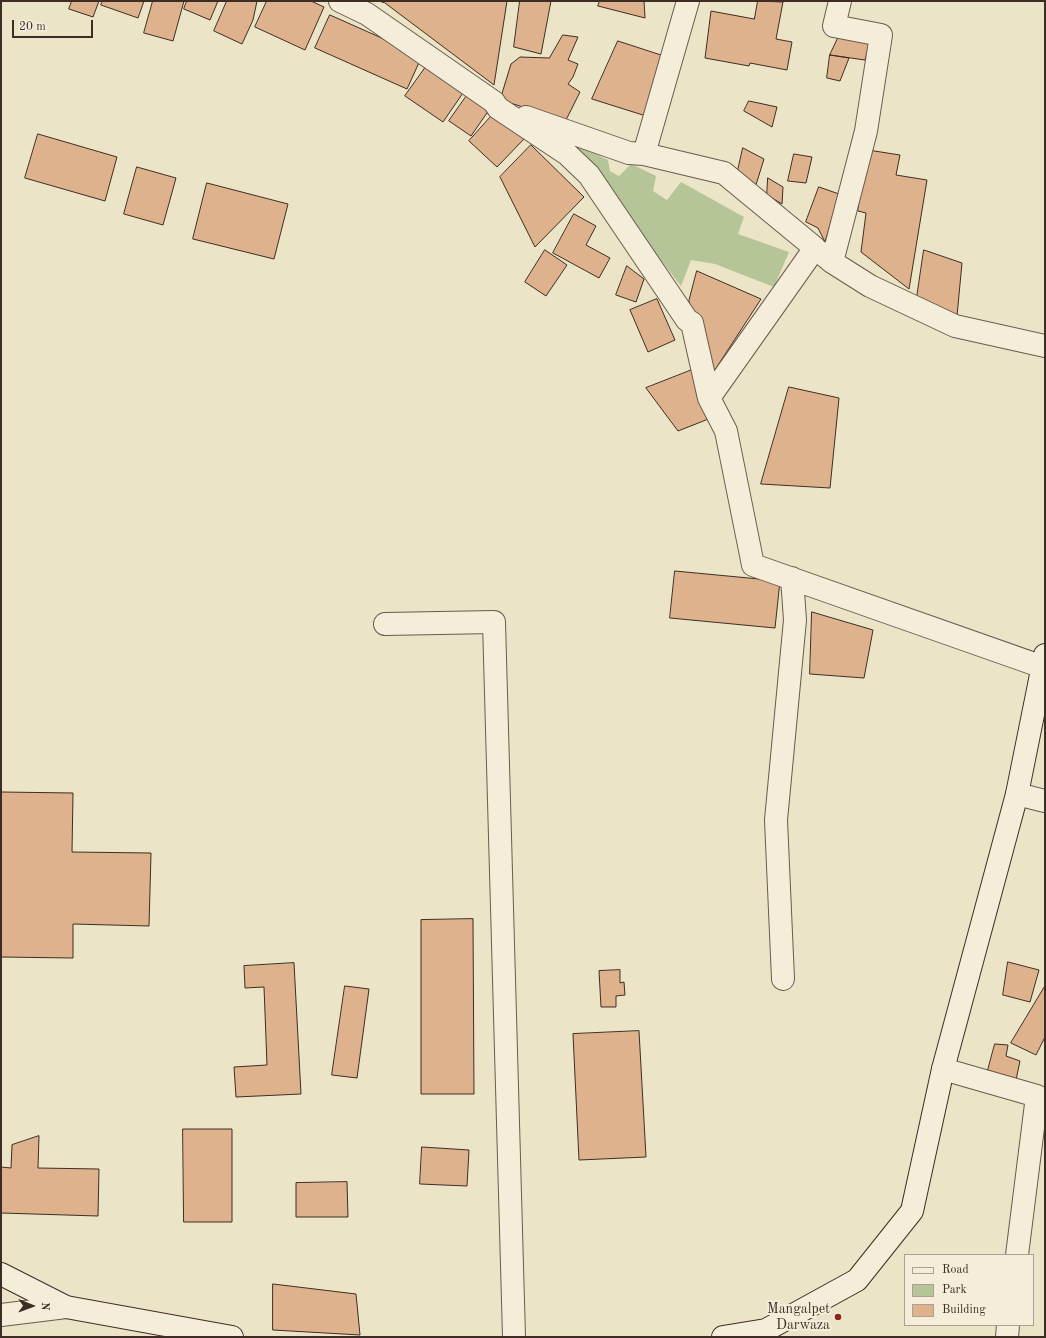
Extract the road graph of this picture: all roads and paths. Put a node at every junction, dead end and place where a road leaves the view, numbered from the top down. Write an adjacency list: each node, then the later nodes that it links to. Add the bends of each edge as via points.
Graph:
1 (340, 1): 4 (street, via 367,14)
2 (688, 1): 5 (street)
3 (840, 1): 7 (street, via 834,26 881,35 866,131)
4 (494, 102): 5 (street, via 525,117 629,153); 9 (street, via 498,108 567,154 589,175 687,320 692,323)
5 (644, 154): 6 (street, via 724,172)
6 (815, 248): 7 (street); 9 (street)
7 (832, 262): 8 (street, via 870,286 955,326)
8 (1045, 346)
9 (709, 398): 10 (street, via 726,431 753,565)
10 (792, 578): 12 (street); 15 (street, via 795,620 776,820)
11 (384, 624): 23 (street, via 494,622)
12 (1044, 661): 13 (street)
13 (1017, 794): 14 (street); 16 (street)
14 (1045, 801)
15 (783, 979)
16 (943, 1070): 17 (street, via 1037,1096); 24 (street, via 912,1211 857,1280 766,1330)
17 (1017, 1254)
18 (1, 1274): 19 (street)
19 (66, 1306): 20 (street); 22 (street)
20 (1, 1315)
21 (1008, 1326): 25 (street)
22 (232, 1337)
23 (514, 1337)
24 (723, 1337)
25 (1007, 1337)

